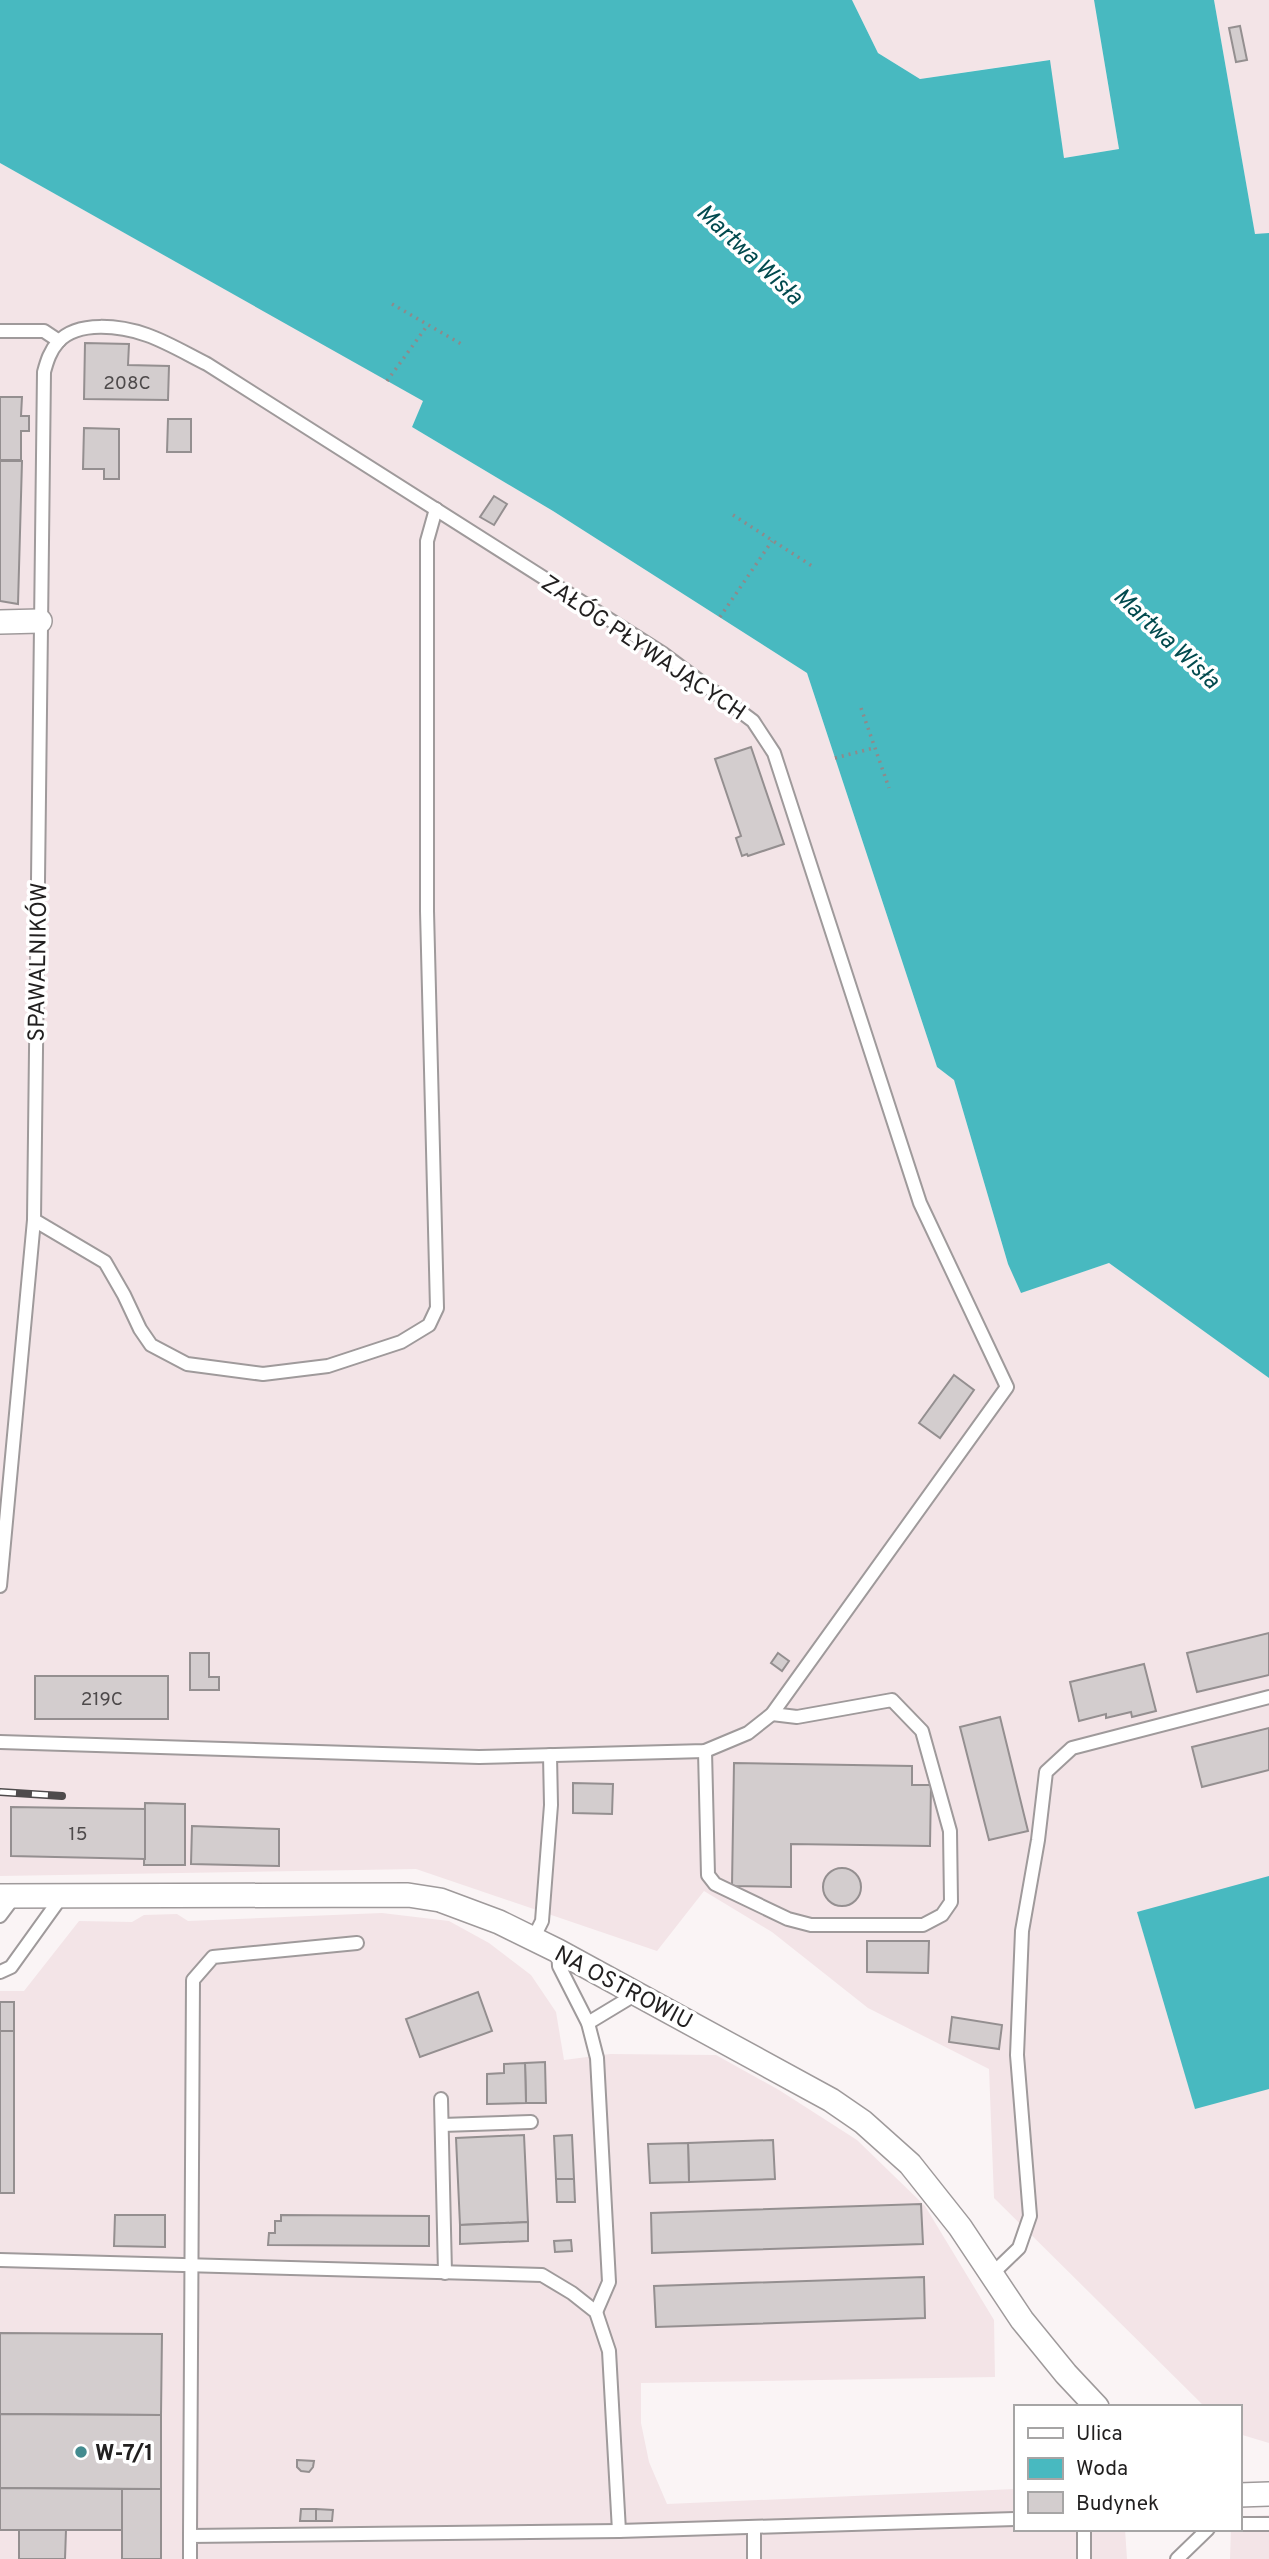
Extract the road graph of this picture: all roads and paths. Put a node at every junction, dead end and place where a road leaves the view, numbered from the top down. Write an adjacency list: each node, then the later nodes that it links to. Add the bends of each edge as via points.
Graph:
1 (393, 304): 2 (path)
2 (427, 326): 5 (path); 6 (path)
3 (0, 331): 4 (lane, via 44,331)
4 (59, 341): 7 (lane, ZAŁÓG PŁYWAJĄCYCH, via 78,330 108,327 147,335 207,364); 12 (lane, SPAWALNIKÓW, via 44,372)
5 (463, 345)
6 (387, 381)
7 (436, 509): 18 (lane, via 427,541 427,911 437,1308 429,1325 401,1342 328,1366 263,1374 187,1364 151,1345 105,1262); 21 (lane, ZAŁÓG PŁYWAJĄCYCH, via 662,653 752,721 766,742 778,766 920,1203 1007,1387)
8 (733, 515): 9 (path)
9 (772, 541): 10 (path); 11 (path)
10 (812, 566)
11 (720, 617)
12 (40, 621): 13 (street); 18 (lane, SPAWALNIKÓW)
13 (0, 622)
14 (862, 708): 15 (path)
15 (874, 748): 16 (path); 17 (path)
16 (835, 758)
17 (888, 789)
18 (34, 1220): 19 (lane, SPAWALNIKÓW)
19 (0, 1586)
20 (1269, 1697): 40 (lane, via 1072,1748 1046,1772 1022,1931 1017,2055 1030,2216 1019,2248)
21 (772, 1714): 23 (lane, via 748,1733); 23 (lane, via 797,1717 892,1700 922,1731 950,1831 951,1902 942,1914 923,1925 811,1925 788,1919 715,1884 708,1875)
22 (0, 1742): 24 (lane, via 479,1757)
23 (705, 1751): 24 (lane)
24 (550, 1755): 28 (lane, via 542,1921)
25 (8, 1896): 26 (street, NA OSTROWIU); 27 (lane)
26 (62, 1896): 28 (street, NA OSTROWIU, via 408,1895 440,1900); 31 (lane, via 11,1967)
27 (0, 1916)
28 (533, 1939): 30 (street, NA OSTROWIU)
29 (357, 1943): 38 (lane, via 213,1957 193,1980)
30 (558, 1951): 32 (street, NA OSTROWIU); 33 (lane, via 559,1966)
31 (0, 1972)
32 (636, 1994): 33 (lane); 40 (street, NA OSTROWIU, via 863,2122 910,2164)
33 (588, 2023): 41 (lane, via 597,2058 609,2282)
34 (441, 2099): 36 (lane)
35 (531, 2122): 36 (lane)
36 (442, 2125): 39 (lane)
37 (0, 2260): 38 (lane)
38 (191, 2267): 39 (lane); 52 (lane)
39 (445, 2273): 41 (lane, via 542,2276)
40 (992, 2274): 42 (street, NA OSTROWIU, via 1022,2320)
41 (596, 2312): 51 (lane, via 608,2351)
42 (1095, 2405)
43 (1269, 2494): 44 (street)
44 (1241, 2495)
45 (1014, 2519): 48 (lane)
46 (1241, 2524): 47 (lane)
47 (1269, 2524)
48 (754, 2527): 51 (lane); 54 (lane)
49 (1084, 2531): 55 (lane)
50 (1206, 2531): 56 (lane)
51 (619, 2532): 52 (lane)
52 (190, 2536): 53 (lane)
53 (190, 2559)
54 (754, 2559)
55 (1084, 2559)
56 (1177, 2559)

